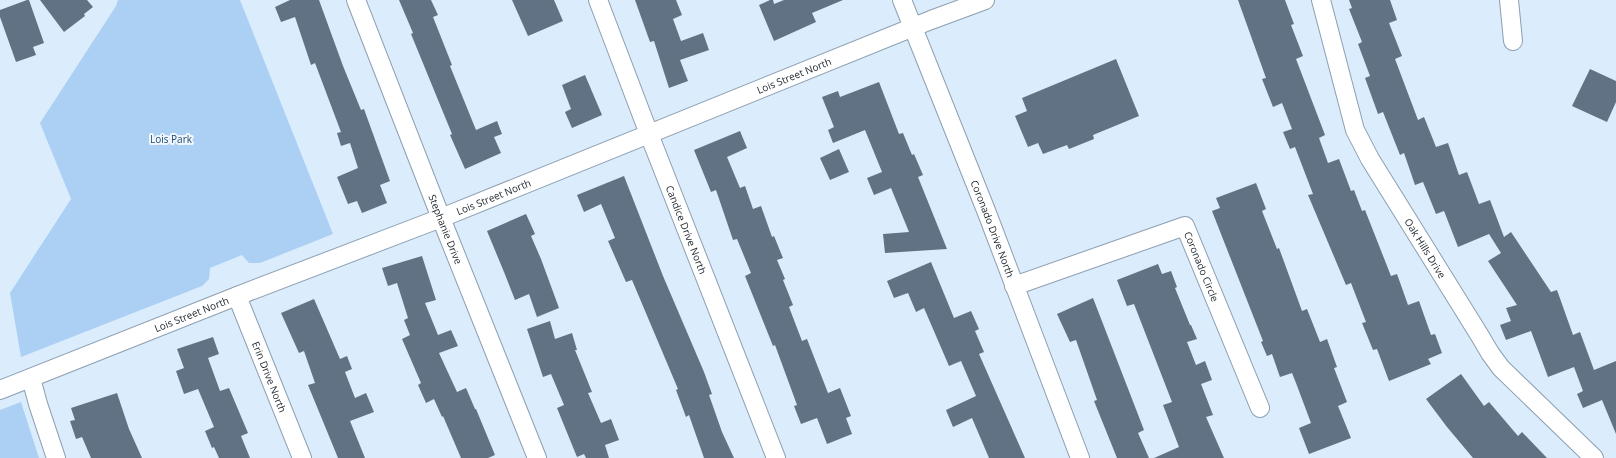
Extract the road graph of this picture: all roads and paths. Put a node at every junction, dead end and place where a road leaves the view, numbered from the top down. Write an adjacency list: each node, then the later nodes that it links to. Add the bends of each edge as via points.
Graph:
1 (356, 0): 10 (street, Stephanie Drive)
2 (598, 0): 9 (street, Candice Drive North)
3 (902, 0): 7 (street, Coronado Drive North)
4 (985, 0): 7 (street, Lois Street North)
5 (1321, 0): 21 (street, Oak Hills Drive, via 1354,130 1370,159 1501,368)
6 (1509, 0): 8 (street)
7 (913, 28): 9 (street, Lois Street North); 11 (street, Coronado Drive North)
8 (1513, 41)
9 (649, 134): 10 (street, Lois Street North); 19 (street, Candice Drive North)
10 (441, 218): 12 (street, Lois Street North); 18 (street, Stephanie Drive)
11 (1014, 286): 15 (street, Coronado Circle, via 1185,226); 20 (street, Coronado Drive North)
12 (237, 296): 13 (street, Lois Street North); 17 (street, Erin Drive North)
13 (31, 378): 14 (street, Lois Street North); 16 (street)
14 (0, 390)
15 (1260, 408)
16 (56, 458)
17 (302, 458)
18 (537, 458)
19 (776, 458)
20 (1080, 458)
21 (1594, 458)

